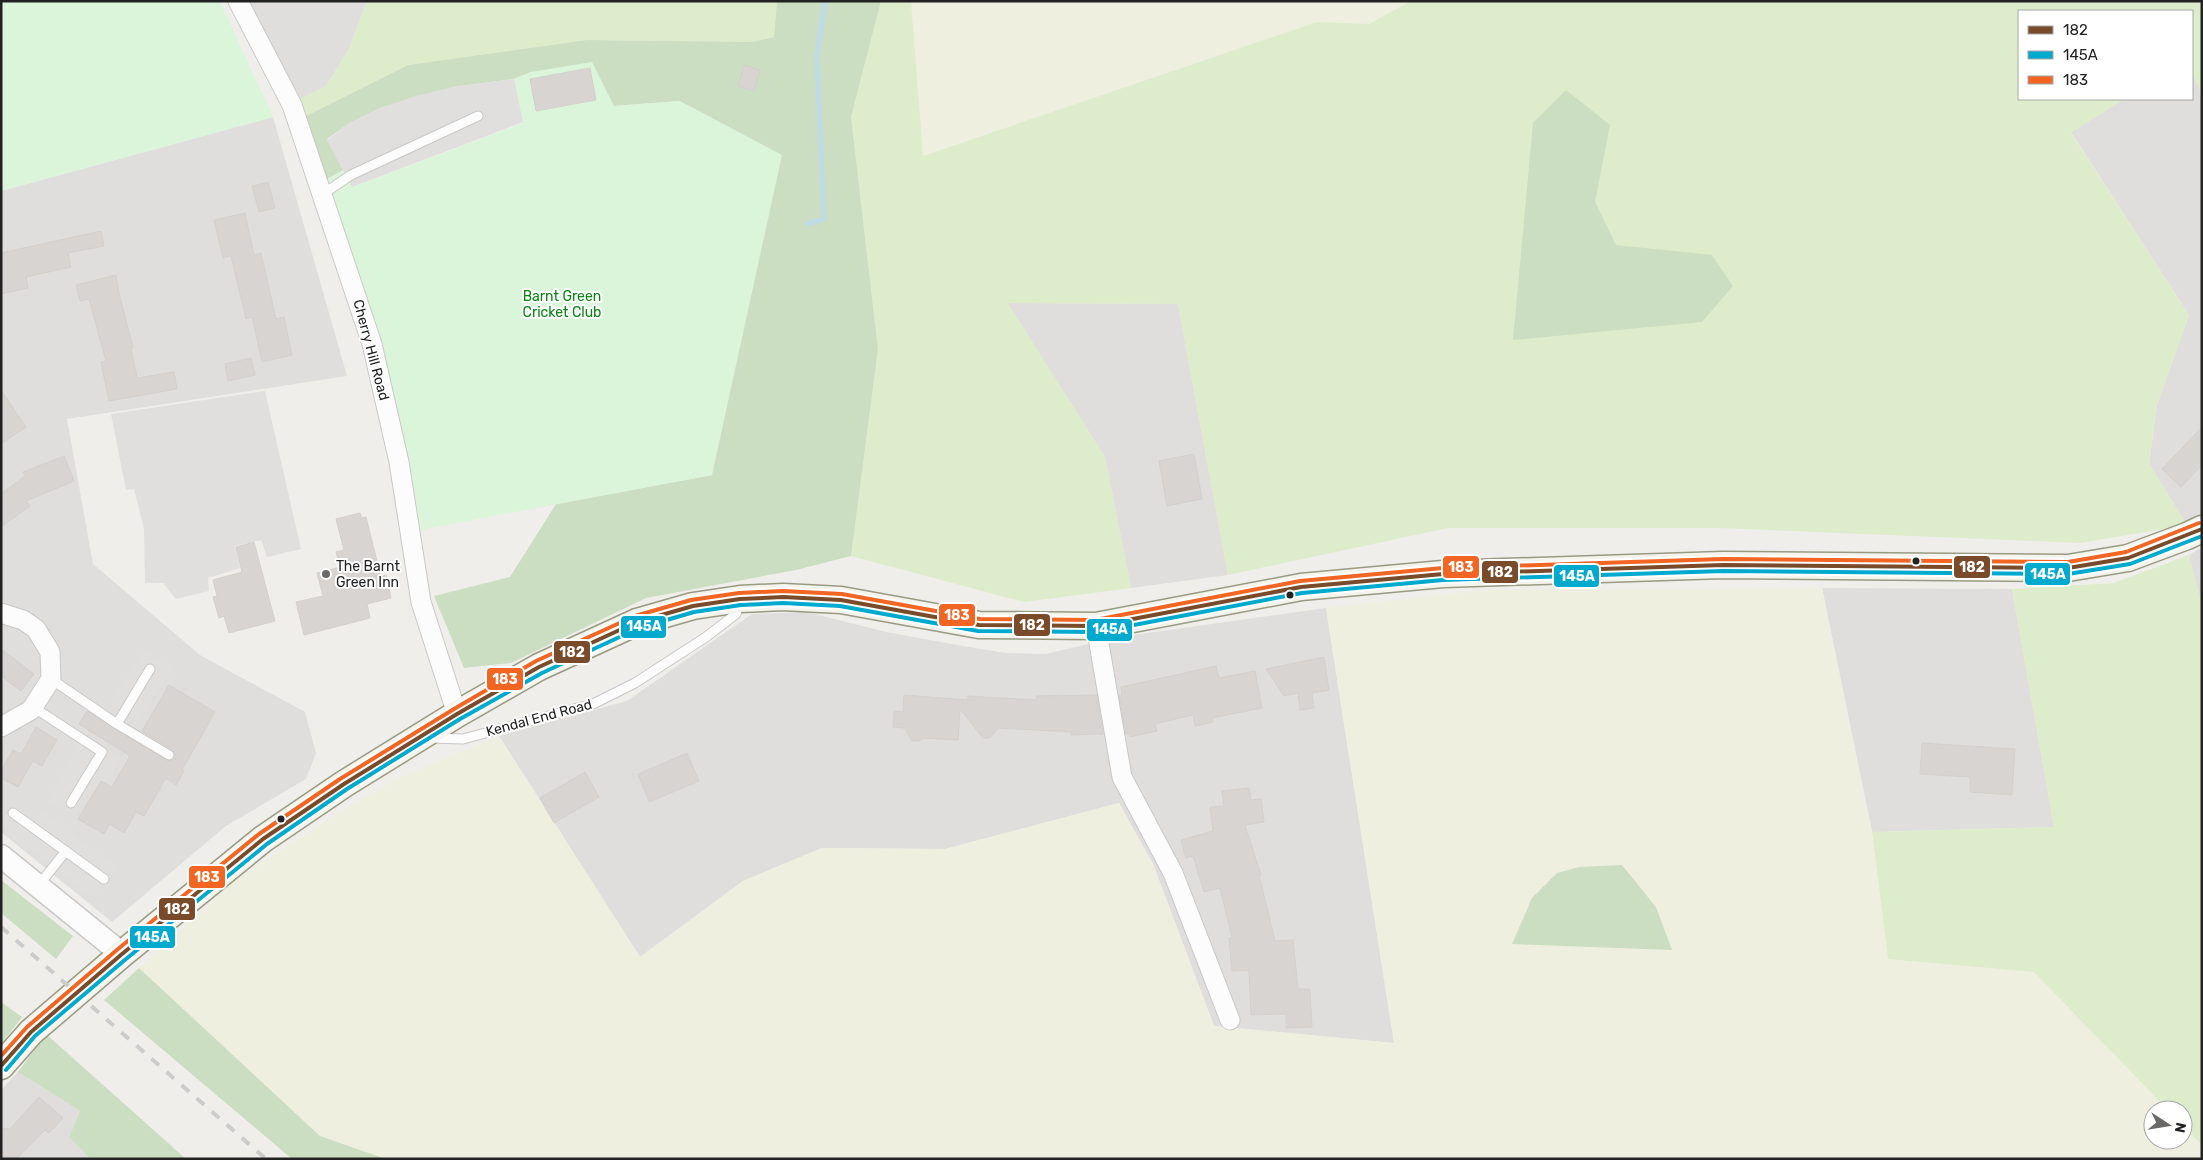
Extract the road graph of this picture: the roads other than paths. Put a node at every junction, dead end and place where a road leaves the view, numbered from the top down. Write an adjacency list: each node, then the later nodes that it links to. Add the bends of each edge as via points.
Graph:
1 (238, 1): 3 (street, Cherry Hill Road, via 292,105)
2 (478, 116): 3 (lane, via 351,175)
3 (323, 194): 11 (street, Cherry Hill Road, via 372,344 398,462 422,602)
4 (2202, 528): 7 (main road, via 2128,558 2068,568 1723,565 1443,574 1301,587)
5 (740, 599): 7 (main road, via 841,600 978,626); 11 (main road, via 693,606 637,622 539,667); 14 (lane, Kendal End Road, via 736,614 706,637 635,683 593,704 462,739)
6 (1, 613): 9 (street, via 23,620 36,629 50,652)
7 (1096, 626): 23 (street, via 1122,777 1173,873)
8 (150, 669): 12 (lane)
9 (51, 679): 10 (street); 12 (lane)
10 (33, 707): 13 (street); 16 (lane, via 102,752)
11 (457, 714): 14 (main road)
12 (116, 724): 15 (lane)
13 (1, 727)
14 (420, 738): 22 (main road, via 262,839)
15 (169, 755)
16 (71, 803)
17 (13, 813): 18 (lane)
18 (66, 851): 20 (lane); 21 (lane)
19 (1, 856): 21 (street)
20 (104, 879)
21 (38, 886): 22 (street)
22 (122, 954): 24 (main road, via 31,1032)
23 (1230, 1020)
24 (1, 1066)

